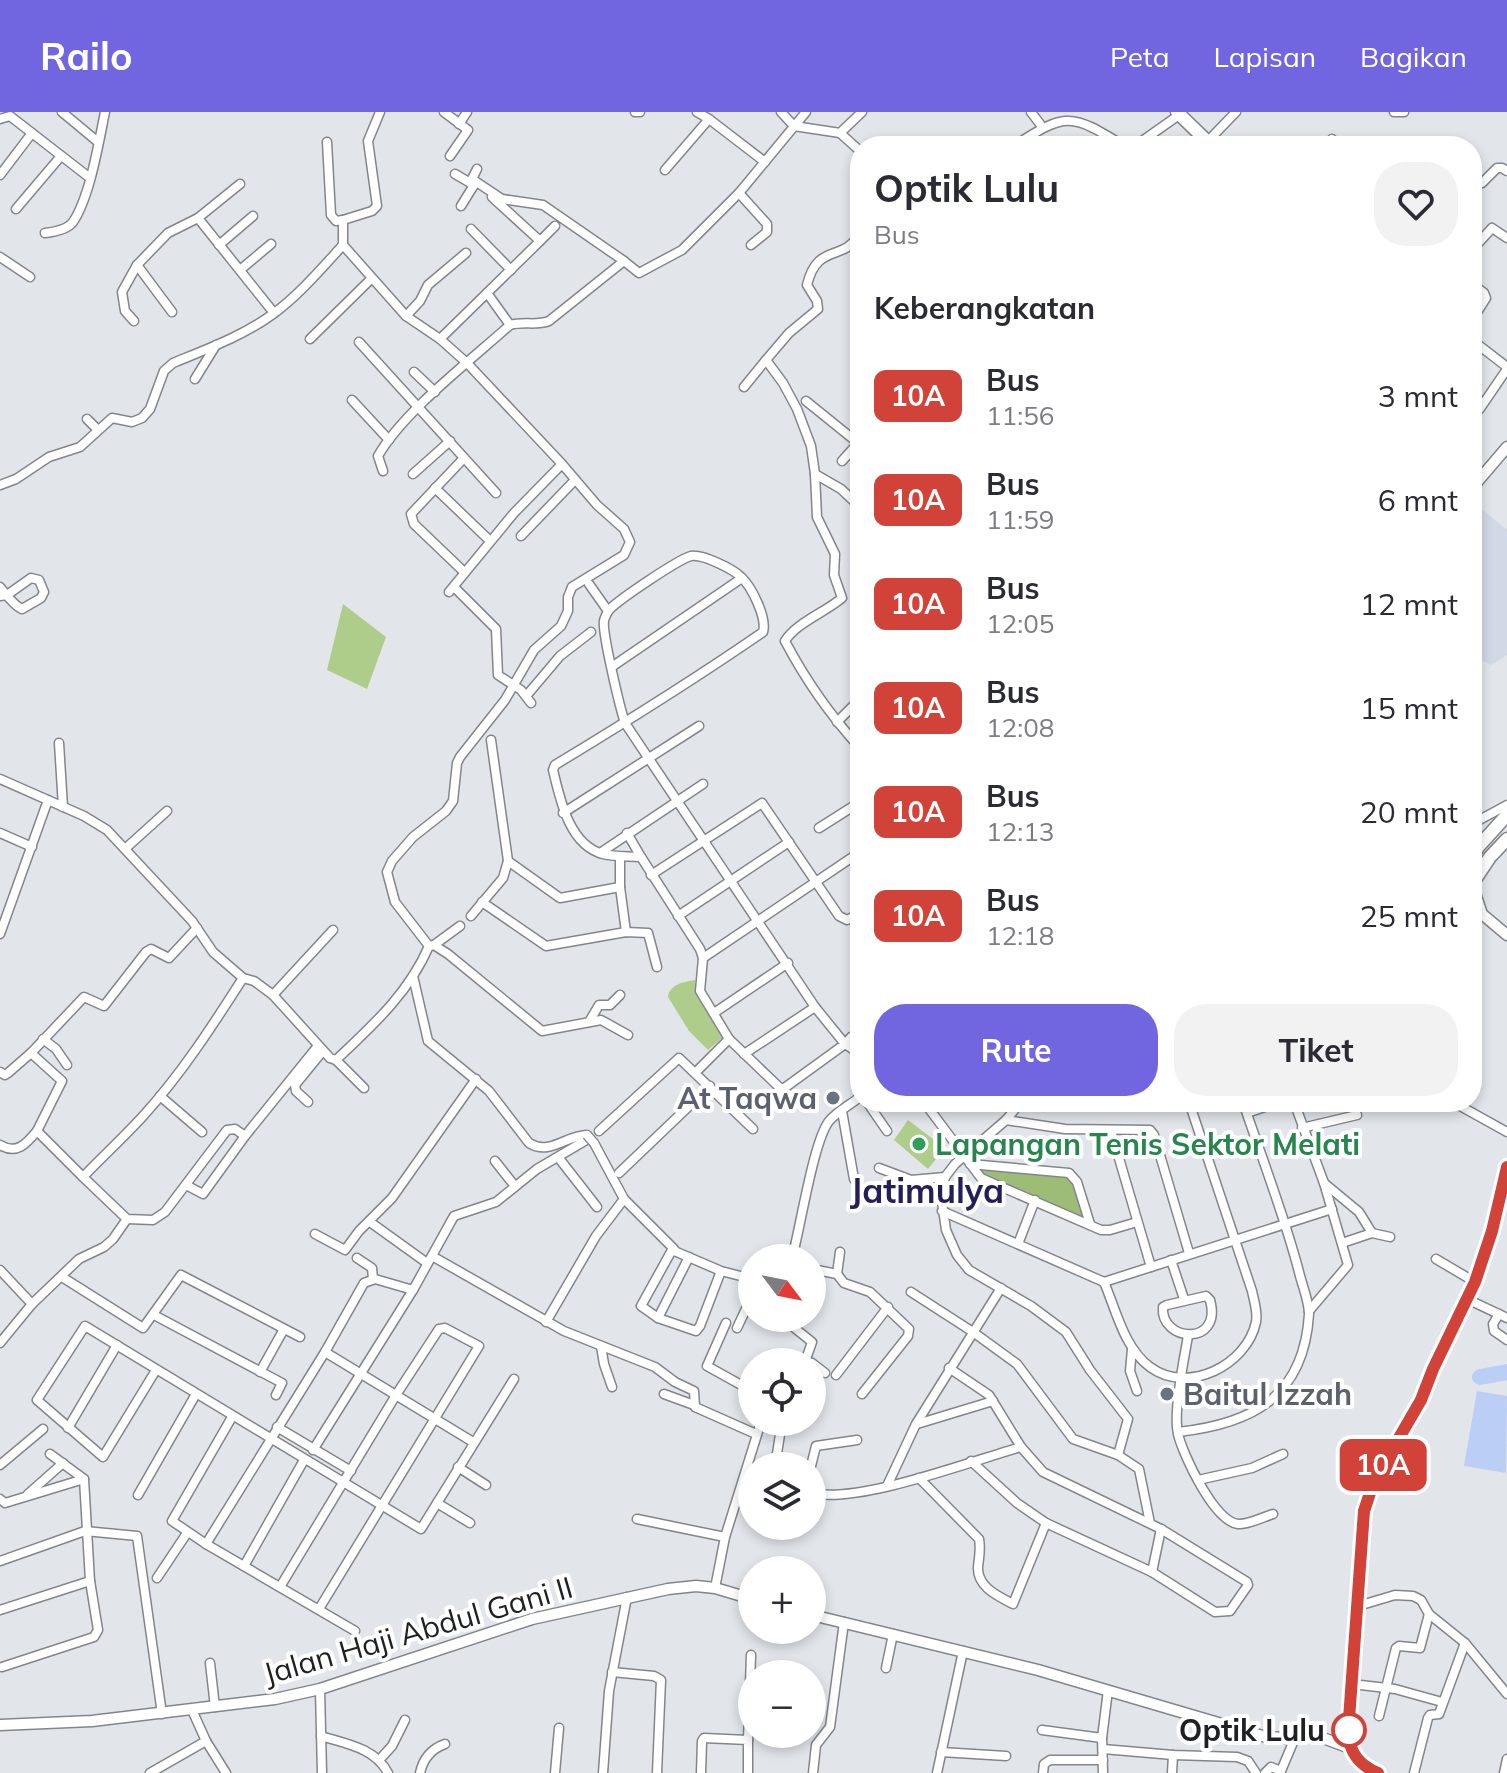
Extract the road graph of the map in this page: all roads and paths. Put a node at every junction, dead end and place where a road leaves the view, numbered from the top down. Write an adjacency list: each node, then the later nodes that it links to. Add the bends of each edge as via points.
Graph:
1 (63, 112): 27 (street)
2 (105, 112): 27 (street)
3 (380, 112): 47 (street, via 368,141 377,206)
4 (444, 112): 17 (street)
5 (467, 112): 17 (street)
6 (697, 112): 16 (street)
7 (781, 112): 19 (street)
8 (806, 112): 19 (street)
9 (862, 112): 21 (street)
10 (1031, 112): 18 (street)
11 (1236, 112): 26 (street)
12 (1394, 112): 13 (street)
13 (1404, 112)
14 (1178, 114): 24 (street); 25 (main road)
15 (0, 119): 20 (street, via 10,116)
16 (709, 119): 32 (street); 34 (street)
17 (459, 124): 31 (street, via 468,130)
18 (1040, 124): 22 (street); 23 (street, via 1070,116)
19 (794, 126): 21 (street); 32 (street)
20 (32, 133): 30 (street); 37 (street)
21 (840, 133): 29 (street)
22 (1026, 136)
23 (1108, 136)
24 (1148, 136)
25 (1201, 136)
26 (1216, 136)
27 (98, 142): 38 (street)
28 (327, 142): 47 (street, via 331,215)
29 (850, 142)
30 (61, 156): 38 (street); 44 (street)
31 (450, 156)
32 (765, 162): 42 (street)
33 (477, 169): 61 (street, via 472,179 502,199 543,205)
34 (665, 170)
35 (1507, 171): 39 (street, via 1497,168)
36 (455, 174): 41 (street)
37 (0, 175)
38 (90, 178): 50 (street, via 73,223)
39 (1482, 183)
40 (240, 184): 46 (street)
41 (474, 185): 43 (street); 53 (street)
42 (739, 193): 58 (street, via 767,224 767,232); 61 (street, via 682,250 639,273)
43 (461, 206)
44 (16, 209)
45 (253, 216): 56 (street)
46 (198, 218): 56 (street); 62 (street, via 168,233)
47 (343, 220): 57 (street)
48 (555, 226): 53 (street)
49 (471, 229): 64 (street)
50 (45, 233)
51 (1507, 238): 52 (street, via 1492,228)
52 (1482, 239)
53 (540, 241): 64 (street)
54 (271, 244): 63 (street)
55 (850, 244): 78 (street, via 811,268 807,285 818,309)
56 (219, 245): 63 (street)
57 (343, 245): 66 (street); 69 (street)
58 (751, 245)
59 (466, 253): 70 (street, via 428,285)
60 (0, 257): 65 (street)
61 (624, 261): 72 (street, via 549,321)
62 (137, 265): 68 (street); 71 (street, via 122,292 125,311)
63 (240, 270): 69 (street)
64 (511, 270): 67 (street)
65 (30, 277)
66 (371, 279): 70 (street); 73 (street)
67 (487, 293): 72 (street); 74 (street)
68 (172, 312)
69 (274, 313): 76 (street)
70 (406, 316): 74 (street)
71 (134, 321)
72 (510, 325): 79 (street)
73 (310, 339)
74 (440, 339): 79 (street)
75 (359, 342): 88 (street)
76 (216, 345): 82 (street); 90 (street, via 164,371 142,418 112,418)
77 (1482, 348): 80 (street)
78 (766, 360): 83 (street); 101 (street, via 797,409)
79 (467, 363): 84 (street); 98 (street)
80 (1507, 368): 87 (street)
81 (414, 372): 84 (street)
82 (195, 379)
83 (744, 387)
84 (435, 392): 88 (street)
85 (352, 400): 92 (street)
86 (806, 401): 91 (street)
87 (1482, 406)
88 (420, 408): 92 (street); 93 (street)
89 (87, 419): 90 (street)
90 (98, 430): 104 (street, via 80,447 49,457)
91 (850, 435)
92 (389, 440): 99 (street, via 378,456)
93 (450, 441): 96 (street); 100 (street)
94 (1507, 447): 102 (street)
95 (850, 452): 97 (street)
96 (464, 458): 105 (street); 106 (street)
97 (842, 461)
98 (562, 464): 103 (street); 117 (street, via 452,589 494,626 498,675)
99 (383, 471)
100 (413, 474)
101 (815, 474): 107 (street); 119 (street, via 817,517 835,554 834,575 842,598 791,631 785,641)
102 (1482, 476)
103 (575, 480): 108 (street); 117 (street, via 629,535 629,548 572,587 566,619 534,650)
104 (0, 485)
105 (435, 488): 109 (street); 110 (street, via 411,519)
106 (496, 493)
107 (850, 498)
108 (521, 536)
109 (487, 538)
110 (461, 569)
111 (742, 578): 114 (street, via 706,557 693,556); 116 (street); 120 (street, via 762,612 763,632)
112 (589, 584): 114 (street)
113 (2, 593): 113 (street, via 22,609 44,592 39,580 31,578)
114 (608, 611): 116 (street, via 604,625)
115 (591, 632): 117 (street, via 554,663 529,699)
116 (613, 666): 120 (street)
117 (514, 685): 170 (street, via 460,757 453,801 388,866 395,902)
118 (850, 709): 119 (street)
119 (837, 722): 122 (street)
120 (625, 723): 125 (street); 134 (street, via 555,765)
121 (699, 726): 125 (street)
122 (850, 737)
123 (491, 740): 152 (street)
124 (59, 743): 131 (street)
125 (648, 759): 129 (street); 134 (street)
126 (0, 779): 128 (street)
127 (703, 784): 129 (street)
128 (48, 800): 131 (street); 146 (street)
129 (675, 800): 140 (street); 143 (street)
130 (1507, 805): 136 (street)
131 (63, 807): 147 (street, via 96,822)
132 (850, 808): 137 (street)
133 (167, 811): 147 (street)
134 (563, 813): 148 (street)
135 (1507, 815): 141 (main road)
136 (1482, 820)
137 (819, 828)
138 (1482, 829): 141 (street)
139 (0, 833): 146 (street)
140 (627, 833): 148 (street); 150 (street)
141 (1488, 835): 145 (main road)
142 (1507, 839): 153 (main road)
143 (702, 842): 144 (street, via 762,803); 154 (street); 155 (street)
144 (789, 842): 155 (street); 156 (street)
145 (1482, 842)
146 (32, 847): 168 (street)
147 (126, 848): 165 (street)
148 (599, 853): 149 (street)
149 (620, 857): 150 (street); 157 (street)
150 (641, 857): 154 (street)
151 (850, 859): 156 (street)
152 (508, 861): 157 (street, via 558,897); 158 (street, via 503,878)
153 (1482, 869)
154 (651, 875): 161 (street)
155 (729, 882): 161 (street); 163 (street)
156 (816, 884): 162 (street, via 843,919); 163 (street)
157 (620, 887): 167 (street)
158 (482, 902): 160 (street); 167 (street, via 546,946)
159 (1482, 914): 169 (street)
160 (471, 916)
161 (678, 916): 171 (street)
162 (850, 917)
163 (759, 922): 171 (street); 172 (street)
164 (460, 926): 170 (street)
165 (197, 928): 175 (street, via 213,952); 182 (street, via 169,958 151,949 146,952 104,1006 84,997)
166 (333, 930): 176 (street)
167 (626, 932): 173 (street, via 649,934)
168 (0, 934)
169 (1507, 935)
170 (431, 946): 174 (street); 180 (street, via 448,954 540,1030)
171 (703, 958): 179 (street, via 699,989)
172 (788, 963): 178 (street); 179 (street)
173 (657, 967)
174 (413, 976): 189 (street, via 382,1017); 193 (street, via 428,1041)
175 (243, 978): 176 (street); 196 (street)
176 (273, 995): 186 (street)
177 (620, 995): 180 (street, via 610,1005 597,1007)
178 (815, 1007): 184 (street); 188 (street)
179 (714, 1013): 183 (street)
180 (589, 1022): 181 (street, via 603,1020)
181 (628, 1035)
182 (43, 1039): 187 (street); 190 (street)
183 (729, 1039): 188 (street); 191 (street)
184 (850, 1040)
185 (850, 1042): 188 (street, via 783,1089)
186 (320, 1050): 189 (street); 197 (street, via 295,1085); 218 (street)
187 (31, 1053): 192 (street, via 5,1075); 212 (street, via 62,1081)
188 (744, 1054)
189 (336, 1060): 195 (street)
190 (67, 1065)
191 (697, 1071): 194 (street); 213 (street, via 677,1059)
192 (0, 1072)
193 (476, 1079): 219 (street, via 534,1146 547,1149 575,1137); 239 (street)
194 (710, 1086): 211 (street); 226 (street)
195 (364, 1088)
196 (160, 1096): 216 (street); 227 (street)
197 (308, 1102)
198 (850, 1105): 199 (street)
199 (842, 1111): 229 (street); 248 (street, via 826,1126)
200 (874, 1112): 214 (street)
201 (931, 1112): 223 (street)
202 (1013, 1112): 209 (street)
203 (1192, 1112): 246 (street)
204 (1250, 1112): 207 (street)
205 (1297, 1112): 210 (street)
206 (1471, 1112): 217 (street)
207 (1247, 1113): 242 (street)
208 (1357, 1115): 210 (street)
209 (1006, 1120): 215 (street); 223 (street)
210 (1302, 1128): 230 (street)
211 (753, 1129)
212 (37, 1131): 220 (street, via 19,1148); 227 (street)
213 (599, 1131)
214 (887, 1131)
215 (1111, 1131): 240 (street); 252 (street, via 1147,1129 1154,1135)
216 (202, 1132)
217 (1507, 1132)
218 (245, 1136): 231 (street, via 227,1130); 231 (street, via 203,1194)
219 (590, 1139): 221 (street); 233 (street)
220 (0, 1145)
221 (558, 1157): 232 (street); 235 (street)
222 (495, 1161): 232 (street)
223 (966, 1161): 228 (street); 234 (street, via 984,1179); 241 (street, via 1069,1173 1076,1179)
224 (1507, 1167): 267 (street)
225 (879, 1168): 228 (street, via 911,1180)
226 (619, 1173)
227 (83, 1177): 238 (street)
228 (945, 1177): 237 (street)
229 (854, 1179)
230 (1324, 1183): 236 (street); 243 (street, via 1359,1212)
231 (186, 1185): 238 (street, via 157,1219)
232 (514, 1185): 255 (street, via 488,1206 458,1213)
233 (624, 1199): 250 (street); 279 (street)
234 (1035, 1200): 241 (street); 249 (street)
235 (597, 1207)
236 (1332, 1209): 242 (street); 247 (street)
237 (942, 1211): 249 (street); 268 (street, via 957,1255 969,1270)
238 (127, 1219): 264 (street, via 113,1239 79,1259)
239 (370, 1222): 244 (street, via 344,1251); 255 (street)
240 (1137, 1222): 241 (street, via 1105,1230); 258 (street)
241 (1090, 1224)
242 (1287, 1224): 246 (street); 275 (street)
243 (1372, 1233): 245 (street); 247 (street)
244 (315, 1234)
245 (1390, 1237)
246 (1234, 1239): 252 (street); 298 (street, via 1255,1304 1252,1335 1229,1363)
247 (1342, 1243): 275 (street, via 1348,1267)
248 (796, 1244)
249 (1018, 1244): 266 (street)
250 (674, 1249): 253 (street); 278 (street, via 641,1302)
251 (840, 1252): 263 (street)
252 (1189, 1253): 257 (street)
253 (689, 1257): 260 (street); 278 (street)
254 (357, 1258): 265 (street, via 372,1268)
255 (430, 1259): 269 (street); 279 (street)
256 (1436, 1259): 267 (street)
257 (1171, 1260): 258 (street); 271 (street)
258 (1151, 1267): 266 (street)
259 (0, 1270): 273 (street)
260 (721, 1271): 262 (street); 278 (street, via 699,1329)
261 (826, 1273): 263 (street)
262 (738, 1275)
263 (837, 1276): 274 (street)
264 (62, 1277): 273 (street); 276 (street, via 141,1328)
265 (373, 1279): 269 (street); 292 (street, via 364,1283)
266 (1104, 1282): 291 (street)
267 (1475, 1282): 272 (street)
268 (1001, 1288): 283 (street); 327 (street, via 1066,1332 1120,1406 1128,1419)
269 (413, 1290): 296 (street)
270 (911, 1292): 283 (street)
271 (1184, 1299): 284 (street, via 1164,1306 1162,1312 1174,1329); 284 (street, via 1206,1296 1213,1311 1208,1326)
272 (1467, 1299): 277 (street); 365 (street, via 1421,1400 1368,1496)
273 (32, 1304): 287 (street)
274 (888, 1307): 297 (street); 305 (street, via 909,1333)
275 (1309, 1311): 317 (street, via 1300,1358 1272,1399 1235,1422)
276 (154, 1315): 281 (street, via 181,1275); 295 (street)
277 (1503, 1316): 286 (street, via 1493,1324 1494,1331)
278 (658, 1318)
279 (546, 1322): 289 (street)
280 (726, 1323): 300 (street, via 707,1366)
281 (284, 1329): 285 (street); 295 (street)
282 (800, 1332): 290 (street, via 812,1342)
283 (973, 1332): 293 (street); 327 (street, via 1017,1364 1073,1439)
284 (1188, 1336): 298 (street)
285 (300, 1337)
286 (1507, 1340)
287 (0, 1343)
288 (117, 1345): 294 (street); 315 (street); 315 (street, via 83,1327 37,1398)
289 (601, 1346): 301 (street); 309 (street, via 655,1367 694,1391)
290 (811, 1348)
291 (1132, 1348): 298 (street, via 1161,1374); 302 (street, via 1130,1371)
292 (325, 1352): 296 (street); 314 (street)
293 (949, 1368): 308 (street); 313 (street)
294 (156, 1370): 303 (street); 315 (street, via 104,1457)
295 (260, 1372): 306 (street, via 282,1383)
296 (359, 1372): 307 (street); 323 (street)
297 (836, 1375)
298 (1180, 1378): 317 (street)
299 (514, 1379): 321 (street)
300 (738, 1383)
301 (612, 1387)
302 (1137, 1391)
303 (196, 1394): 310 (street); 340 (street)
304 (664, 1394): 309 (street)
305 (862, 1394)
306 (276, 1395)
307 (396, 1395): 311 (street); 311 (street, via 441,1328 479,1346); 333 (street)
308 (993, 1401): 313 (street); 322 (street)
309 (694, 1405): 312 (street)
310 (232, 1417): 319 (street); 353 (street, via 172,1518)
311 (435, 1418): 321 (street); 345 (street)
312 (738, 1421)
313 (916, 1424): 339 (street)
314 (277, 1427): 319 (street); 323 (street)
315 (68, 1428)
316 (43, 1429): 331 (street)
317 (1178, 1432): 336 (street)
318 (756, 1436): 354 (street)
319 (270, 1440): 328 (street); 355 (street)
320 (857, 1440): 324 (street, via 816,1446)
321 (473, 1442): 332 (street)
322 (1021, 1447): 329 (street); 350 (street, via 1043,1472)
323 (313, 1450): 333 (street)
324 (814, 1452)
325 (50, 1454): 330 (street)
326 (1283, 1454): 336 (street, via 1252,1468)
327 (1118, 1455): 350 (street, via 1139,1469)
328 (304, 1460): 337 (street); 357 (street)
329 (971, 1461): 334 (street); 349 (street)
330 (63, 1463): 335 (street); 343 (street)
331 (0, 1465)
332 (458, 1467): 338 (street); 344 (street)
333 (351, 1471): 337 (street)
334 (919, 1478): 339 (street); 349 (street, via 979,1539 982,1583 1013,1604)
335 (84, 1479): 343 (street); 352 (street)
336 (1198, 1480): 346 (street, via 1216,1510 1231,1522)
337 (343, 1483): 345 (street); 361 (street)
338 (486, 1485)
339 (887, 1486): 341 (street)
340 (138, 1495)
341 (826, 1496)
342 (0, 1499): 343 (street)
343 (22, 1499)
344 (437, 1503): 345 (street, via 422,1529); 348 (street)
345 (382, 1506): 366 (street)
346 (1273, 1514)
347 (637, 1519): 354 (street)
348 (470, 1523)
349 (1046, 1523): 358 (street)
350 (1150, 1523): 351 (street)
351 (1161, 1529): 358 (street); 358 (street, via 1248,1585 1230,1611 1215,1612)
352 (85, 1531): 356 (street); 360 (street); 389 (street, via 138,1537)
353 (187, 1533): 355 (street); 359 (street)
354 (725, 1537): 362 (street)
355 (206, 1544): 357 (street)
356 (0, 1561)
357 (244, 1566): 361 (street)
358 (1152, 1572)
359 (157, 1578)
360 (90, 1581): 367 (street); 378 (street, via 98,1626 94,1637)
361 (280, 1587): 366 (street)
362 (715, 1588): 363 (street, Jalan Haji Abdul Gani II); 364 (street, Jalan Haji Abdul Gani II)
363 (738, 1595)
364 (627, 1597): 380 (street); 383 (street, Jalan Haji Abdul Gani II, via 532,1619)
365 (1358, 1606): 368 (street, via 1395,1595 1413,1596); 381 (street)
366 (319, 1609): 371 (street)
367 (0, 1610)
368 (1429, 1614): 373 (street); 382 (street, via 1420,1648 1396,1648)
369 (826, 1618): 370 (street)
370 (844, 1622): 372 (street); 421 (street, via 830,1727 816,1745)
371 (355, 1631)
372 (893, 1634): 374 (street); 379 (street)
373 (1465, 1643): 385 (street); 386 (street)
374 (963, 1651): 384 (street); 401 (street)
375 (751, 1655): 376 (street)
376 (751, 1660)
377 (210, 1663): 387 (street)
378 (2, 1667)
379 (886, 1668)
380 (612, 1672): 417 (street); 418 (street, via 659,1678)
381 (1352, 1684): 382 (street); 403 (street)
382 (1385, 1688): 386 (street); 390 (street)
383 (320, 1689): 387 (street, Jalan Haji Abdul Gani II); 396 (street)
384 (1108, 1690): 395 (street, via 1266,1737); 397 (street)
385 (1507, 1694)
386 (1442, 1702): 429 (street, via 1439,1714 1429,1716)
387 (215, 1707): 388 (street, Jalan Haji Abdul Gani II)
388 (192, 1710): 389 (street, Jalan Haji Abdul Gani II); 399 (street)
389 (162, 1714): 392 (street, Jalan Haji Abdul Gani II)
390 (1379, 1716)
391 (405, 1720): 407 (street)
392 (0, 1725)
393 (559, 1728): 416 (street)
394 (1042, 1730): 397 (street)
395 (1297, 1733): 403 (street); 427 (street, via 1281,1771 1271,1767)
396 (321, 1736): 407 (street); 413 (street)
397 (1102, 1738): 404 (street)
398 (738, 1740): 419 (street, via 704,1738)
399 (206, 1741): 411 (street); 412 (street)
400 (445, 1744): 415 (street, via 433,1749)
401 (941, 1746): 406 (street); 422 (street)
402 (748, 1748): 420 (street)
403 (1350, 1748): 410 (street)
404 (1103, 1749): 405 (street); 409 (street)
405 (1173, 1755): 425 (street); 426 (street, via 1243,1758)
406 (1006, 1756)
407 (381, 1758): 414 (street)
408 (1507, 1759): 430 (street)
409 (1103, 1760): 423 (street, via 1050,1760); 424 (street)
410 (1361, 1769): 428 (street)
411 (150, 1773)
412 (226, 1773)
413 (322, 1773)
414 (388, 1773)
415 (420, 1773)
416 (555, 1773)
417 (603, 1773)
418 (657, 1773)
419 (701, 1773)
420 (748, 1773)
421 (813, 1773)
422 (937, 1773)
423 (1043, 1773)
424 (1103, 1773)
425 (1172, 1773)
426 (1256, 1773)
427 (1265, 1773)
428 (1378, 1773)
429 (1414, 1773)
430 (1504, 1773)

